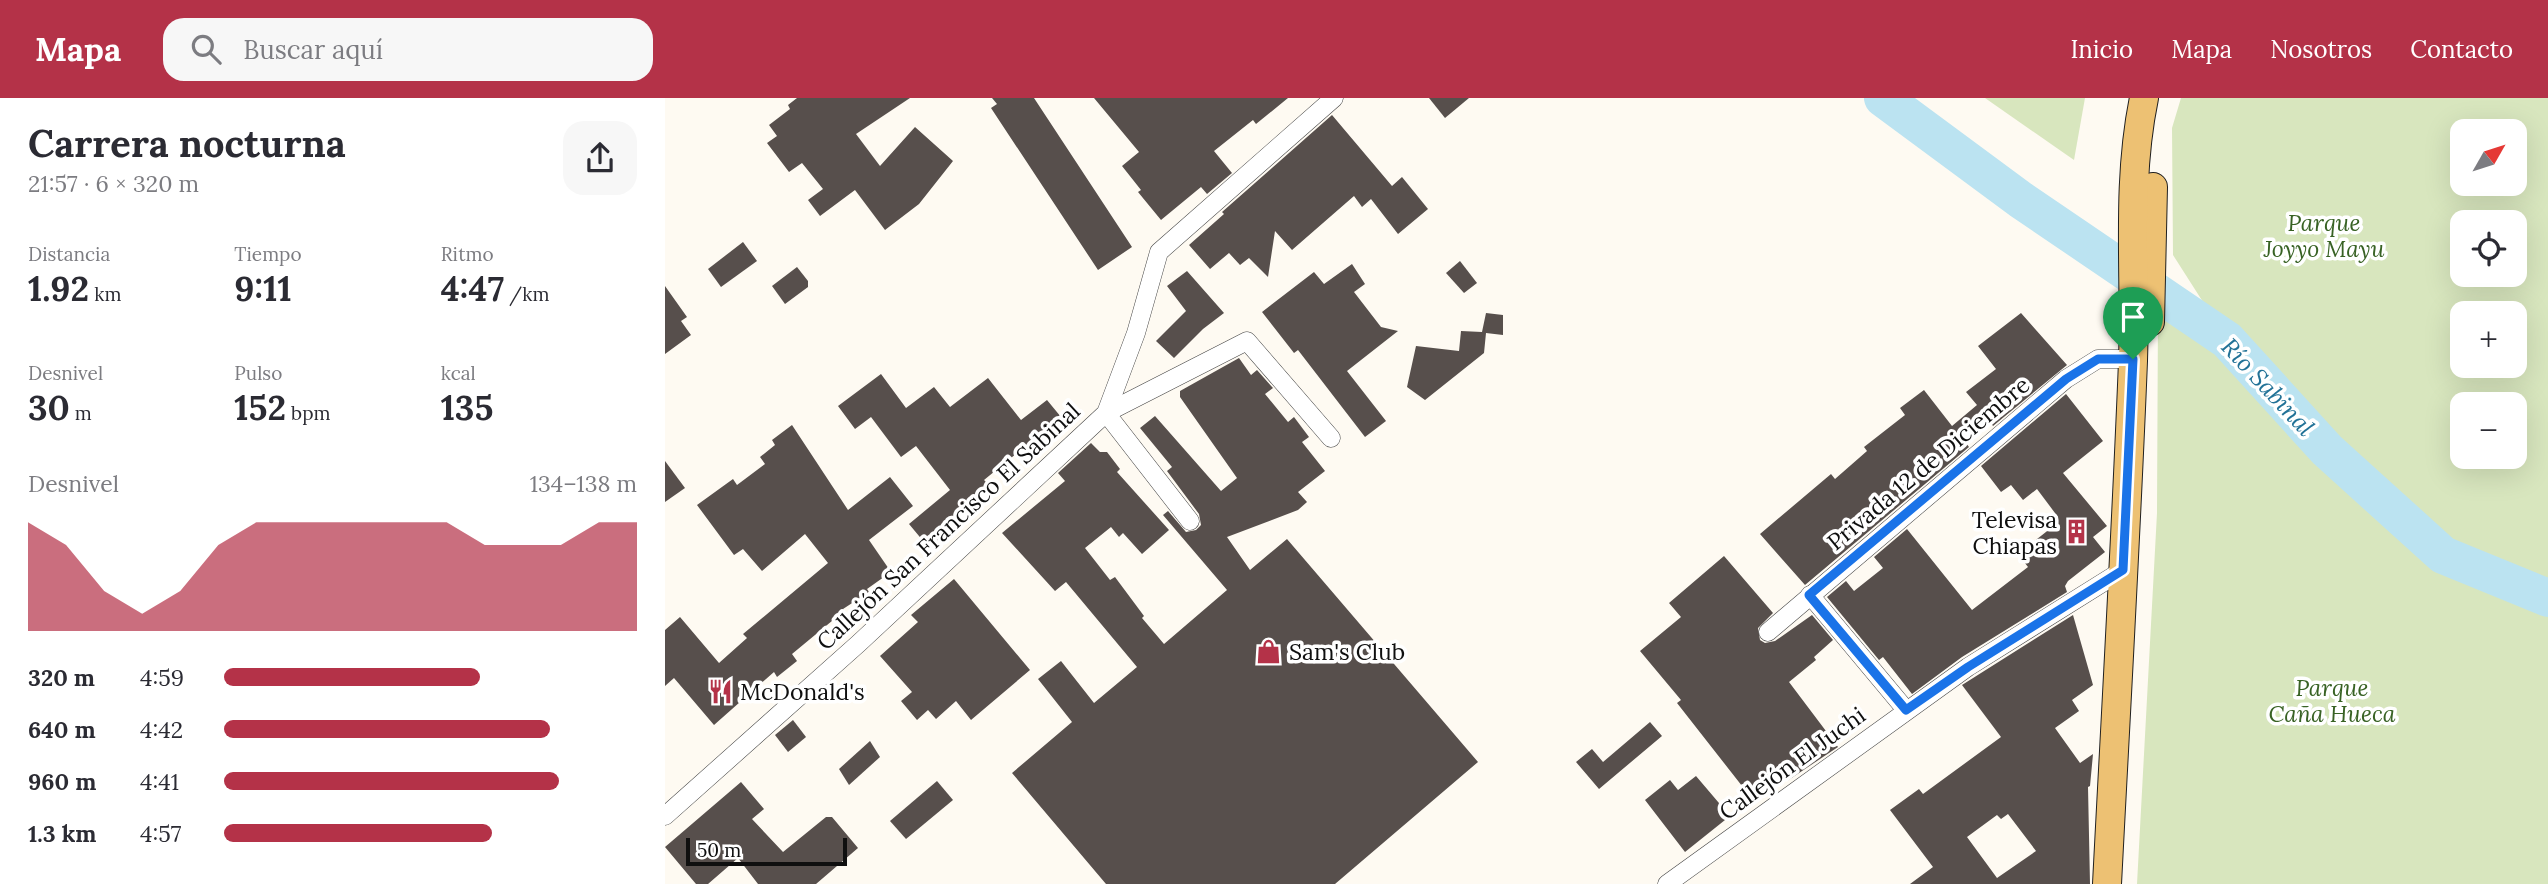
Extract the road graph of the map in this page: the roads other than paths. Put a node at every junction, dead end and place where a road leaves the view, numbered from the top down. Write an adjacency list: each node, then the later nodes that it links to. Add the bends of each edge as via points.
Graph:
1 (1334, 98): 7 (street, Callejón San Francisco El Sabinal, via 1159,252 1136,334)
2 (2144, 98): 4 (main road, via 2136,138)
3 (2161, 98): 4 (main road)
4 (2142, 260): 5 (main road)
5 (2142, 309): 6 (main road); 17 (main road)
6 (2133, 359): 10 (main road); 11 (street, Privada 12 de Diciembre, via 2098,359 2066,379)
7 (1106, 413): 8 (street, via 1247,341); 9 (street); 14 (street, Callejón San Francisco El Sabinal)
8 (1331, 438)
9 (1190, 521)
10 (2123, 570): 13 (street, Callejón El Juchi); 16 (main road)
11 (1809, 595): 12 (street, Privada 12 de Diciembre); 13 (street)
12 (1768, 632)
13 (1906, 710): 15 (street, Callejón El Juchi)
14 (665, 816)
15 (1667, 884)
16 (2107, 884)
17 (2126, 884)

